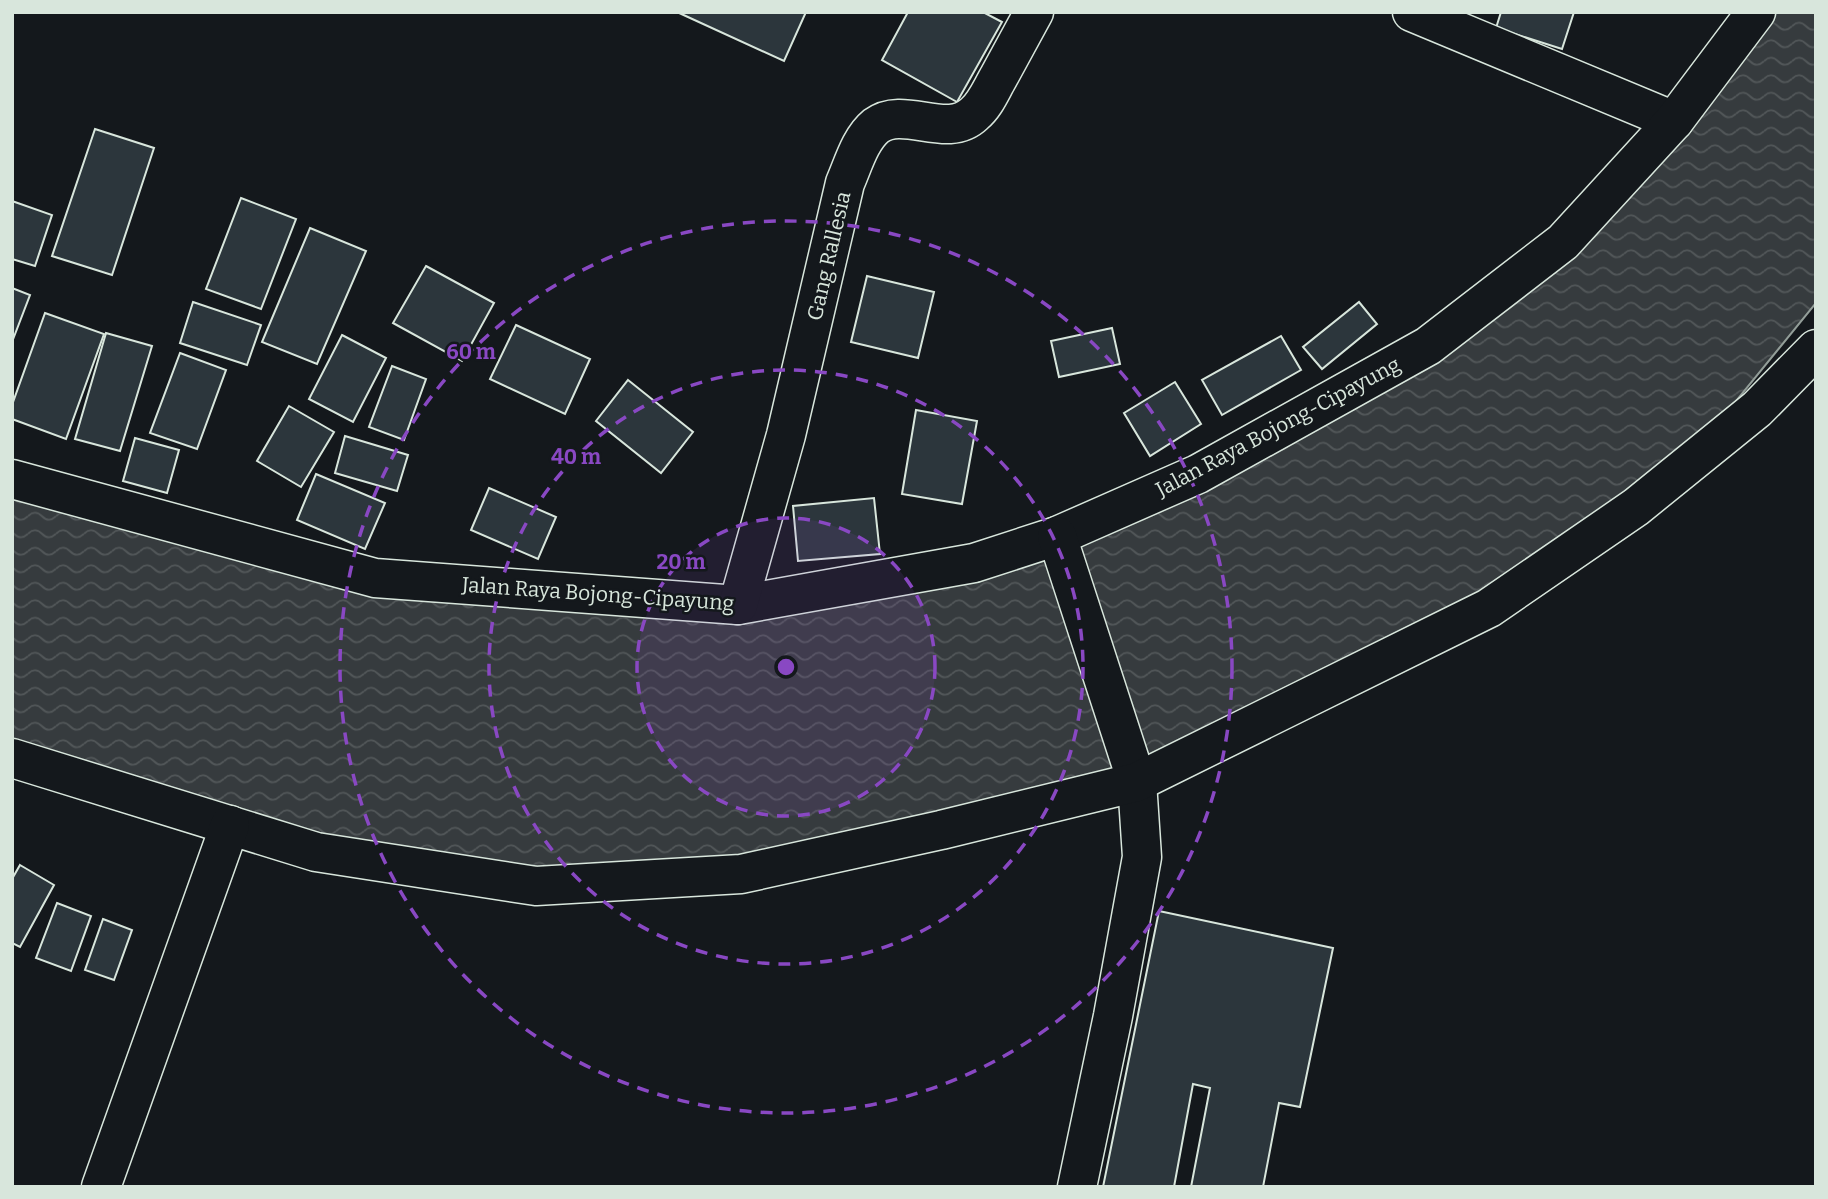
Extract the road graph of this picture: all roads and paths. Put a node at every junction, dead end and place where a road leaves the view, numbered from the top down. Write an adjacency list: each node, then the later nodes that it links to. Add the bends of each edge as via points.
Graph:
1 (1034, 12): 8 (street, Gang Rallesia, via 974,116 943,124 898,119 877,125 859,150 845,183 786,435)
2 (1412, 12): 4 (street)
3 (1756, 12): 4 (street, Jalan Raya Bojong-Cipayung)
4 (1674, 121): 7 (street, Jalan Raya Bojong-Cipayung, via 1563,242 1429,346 1198,474)
5 (1816, 349): 10 (street, via 1757,409 1646,499 1489,608)
6 (12, 479): 8 (street, Jalan Raya Bojong-Cipayung, via 375,578)
7 (1057, 536): 8 (street, Jalan Raya Bojong-Cipayung, via 974,562); 10 (street)
8 (738, 605)
9 (12, 758): 11 (street)
10 (1133, 769): 11 (street, via 941,830 741,874 536,886 316,852); 13 (street, via 1142,857)
11 (230, 825): 12 (street)
12 (101, 1187)
13 (1077, 1187)

